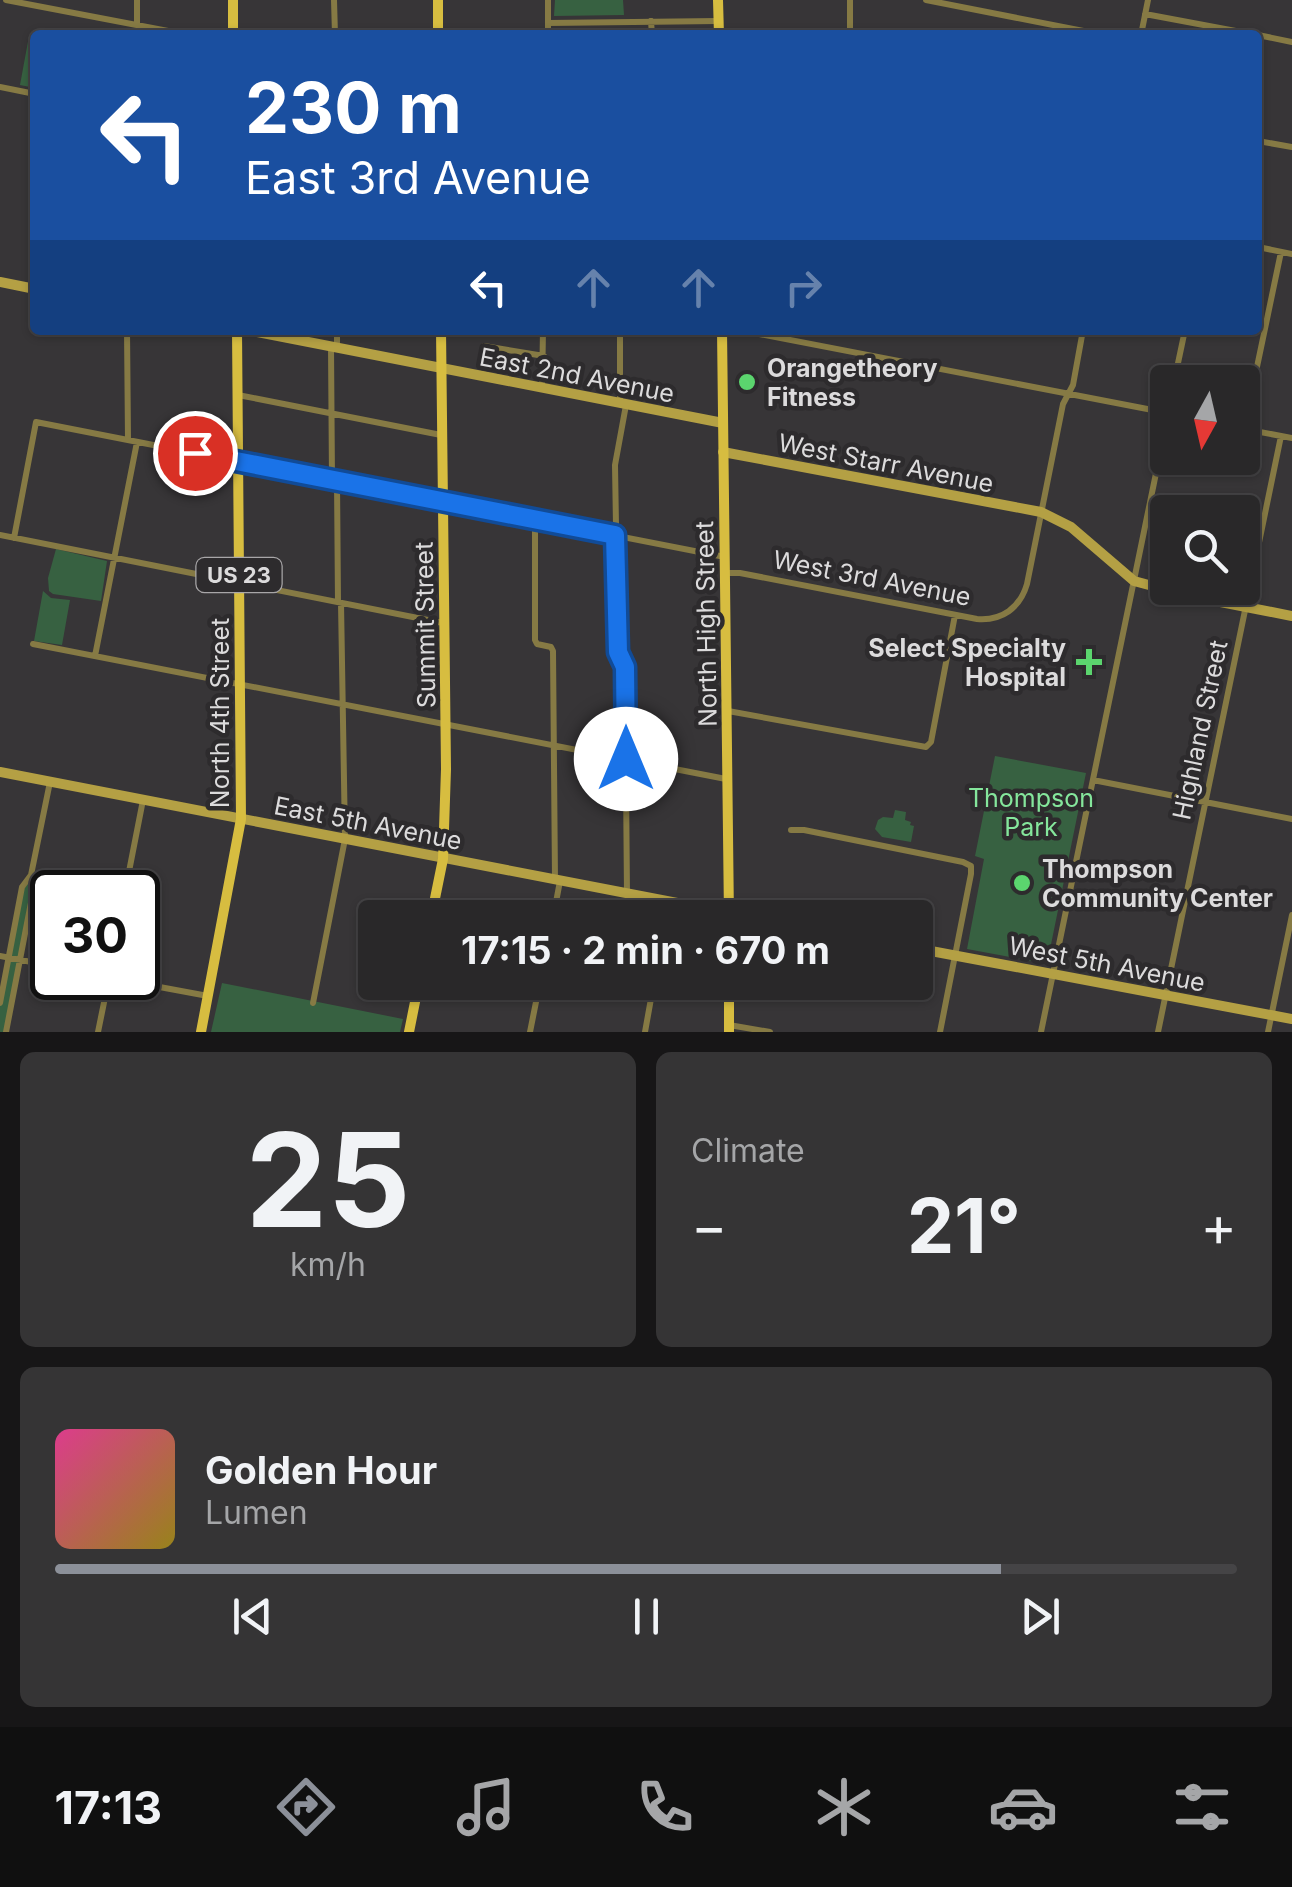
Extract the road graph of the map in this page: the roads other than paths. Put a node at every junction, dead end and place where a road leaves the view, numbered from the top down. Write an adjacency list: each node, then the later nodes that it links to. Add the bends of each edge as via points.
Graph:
1 (6, 0): 15 (street)
2 (137, 0): 15 (street)
3 (233, 0): 18 (main road)
4 (334, 0): 19 (street)
5 (438, 0): 20 (main road)
6 (548, 0): 14 (street)
7 (718, 0): 13 (main road)
8 (850, 0): 24 (street)
9 (926, 0): 25 (street)
10 (1148, 0): 11 (street)
11 (1146, 14): 26 (street); 27 (street)
12 (652, 21): 13 (street); 14 (street); 22 (street)
13 (718, 21): 23 (main road)
14 (548, 23): 21 (street)
15 (137, 25): 16 (street); 17 (street)
16 (137, 30)
17 (163, 30)
18 (233, 30)
19 (335, 30)
20 (438, 30)
21 (548, 30)
22 (652, 30)
23 (718, 30)
24 (850, 30)
25 (1079, 30)
26 (1142, 30)
27 (1231, 30)
28 (1262, 36): 29 (street)
29 (1292, 42)
30 (0, 87): 31 (street)
31 (30, 93)
32 (1262, 141): 33 (street)
33 (1292, 147)
34 (1262, 248): 35 (street)
35 (1281, 252): 36 (street); 54 (street)
36 (1292, 254)
37 (0, 282): 38 (main road)
38 (30, 288)
39 (127, 335): 67 (street)
40 (237, 335): 57 (main road, North 4th Street / US 23)
41 (270, 335): 51 (main road, East 2nd Avenue)
42 (336, 335): 51 (street)
43 (441, 335): 55 (main road, Summit Street)
44 (543, 335): 52 (street)
45 (620, 335): 59 (street)
46 (722, 335): 62 (main road, North High Street)
47 (764, 335): 58 (street)
48 (1082, 335): 58 (street)
49 (1184, 335): 53 (street)
50 (484, 346): 52 (street)
51 (334, 348): 55 (main road, East 2nd Avenue); 61 (street)
52 (544, 356): 56 (street)
53 (1178, 365)
54 (1257, 365)
55 (442, 369): 56 (main road, East 2nd Avenue); 64 (main road, Summit Street)
56 (542, 388): 59 (main road, East 2nd Avenue)
57 (238, 395): 61 (street); 69 (main road, North 4th Street / US 23)
58 (1068, 395): 60 (street); 73 (street)
59 (623, 404): 62 (main road, East 2nd Avenue); 76 (street)
60 (1150, 411)
61 (332, 414): 64 (street); 71 (street)
62 (723, 423): 68 (main road, North High Street)
63 (1260, 432): 65 (street)
64 (442, 435): 72 (main road, Summit Street)
65 (1280, 436): 66 (street); 84 (street, Highland Street)
66 (1292, 438)
67 (133, 441): 69 (street); 77 (street, via 36,422); 78 (street)
68 (724, 452): 73 (main road, West Starr Avenue); 79 (main road, North High Street)
69 (238, 462): 71 (street); 82 (main road, North 4th Street / US 23)
70 (1156, 475): 81 (street)
71 (334, 480): 72 (street); 83 (street)
72 (444, 502): 74 (street); 87 (main road, Summit Street)
73 (1041, 512): 81 (main road, via 1071,527); 85 (street, West 3rd Avenue, via 1020,601 985,620)
74 (534, 520): 76 (street); 94 (street, via 534,640 553,651)
75 (0, 535): 77 (street)
76 (615, 535): 79 (street); 95 (street)
77 (14, 538): 78 (street)
78 (114, 556): 82 (street); 89 (street)
79 (724, 557): 80 (main road, North High Street)
80 (725, 573): 85 (street, West 3rd Avenue); 92 (main road, North High Street)
81 (1134, 581): 84 (main road); 98 (street)
82 (240, 583): 83 (street); 90 (main road, North 4th Street / US 23)
83 (340, 602): 87 (street); 91 (street)
84 (1246, 607): 86 (main road); 101 (street, Highland Street)
85 (956, 615): 92 (street, via 928,746)
86 (1292, 616)
87 (444, 623): 93 (main road, Summit Street)
88 (33, 644): 89 (street)
89 (94, 656): 90 (street)
90 (240, 684): 91 (street); 102 (main road, North 4th Street / US 23)
91 (342, 704): 93 (street); 105 (street)
92 (727, 711): 97 (main road, North High Street)
93 (446, 724): 94 (street); 106 (main road, Summit Street)
94 (553, 745): 95 (street); 110 (street)
95 (626, 759): 97 (street); 111 (street)
96 (0, 772): 99 (main road, East 5th Avenue)
97 (728, 779): 115 (main road, North High Street)
98 (1093, 780): 101 (street); 123 (street)
99 (50, 782): 100 (main road, East 5th Avenue); 107 (street)
100 (143, 800): 102 (main road, East 5th Avenue); 108 (street)
101 (1206, 802): 103 (street); 125 (street, Highland Street)
102 (241, 819): 105 (main road, East 5th Avenue); 126 (main road, North 4th Street / US 23)
103 (1292, 819)
104 (791, 830): 119 (street, via 970,866)
105 (345, 840): 106 (main road, East 5th Avenue); 133 (street)
106 (443, 858): 110 (main road, East 5th Avenue); 112 (main road, Summit Street)
107 (32, 870)
108 (130, 870)
109 (30, 876): 120 (street)
110 (557, 880): 111 (main road, East 5th Avenue); 113 (street)
111 (627, 894): 114 (main road, East 5th Avenue)
112 (435, 900)
113 (555, 900)
114 (659, 900)
115 (729, 900)
116 (30, 906): 121 (street)
117 (1292, 915): 134 (street)
118 (933, 952): 119 (main road, West 5th Avenue)
119 (956, 956): 123 (main road, West 5th Avenue); 144 (street)
120 (4, 957): 121 (street); 132 (street)
121 (19, 960): 122 (street); 137 (street)
122 (30, 962)
123 (1053, 974): 125 (main road, West 5th Avenue); 145 (street)
124 (160, 987): 126 (street)
125 (1166, 995): 134 (main road, West 5th Avenue); 146 (street, Highland Street)
126 (208, 996): 139 (main road, North 4th Street / US 23)
127 (105, 1000): 138 (street)
128 (415, 1000): 140 (main road)
129 (536, 1000): 141 (street)
130 (651, 1000): 142 (street)
131 (729, 1000): 136 (main road)
132 (0, 1003)
133 (313, 1003)
134 (1272, 1016): 135 (main road, West 5th Avenue); 147 (street)
135 (1292, 1019)
136 (729, 1028): 143 (street)
137 (6, 1032)
138 (98, 1032)
139 (201, 1032)
140 (409, 1032)
141 (530, 1032)
142 (645, 1032)
143 (770, 1032)
144 (940, 1032)
145 (1042, 1032)
146 (1158, 1032)
147 (1268, 1032)

